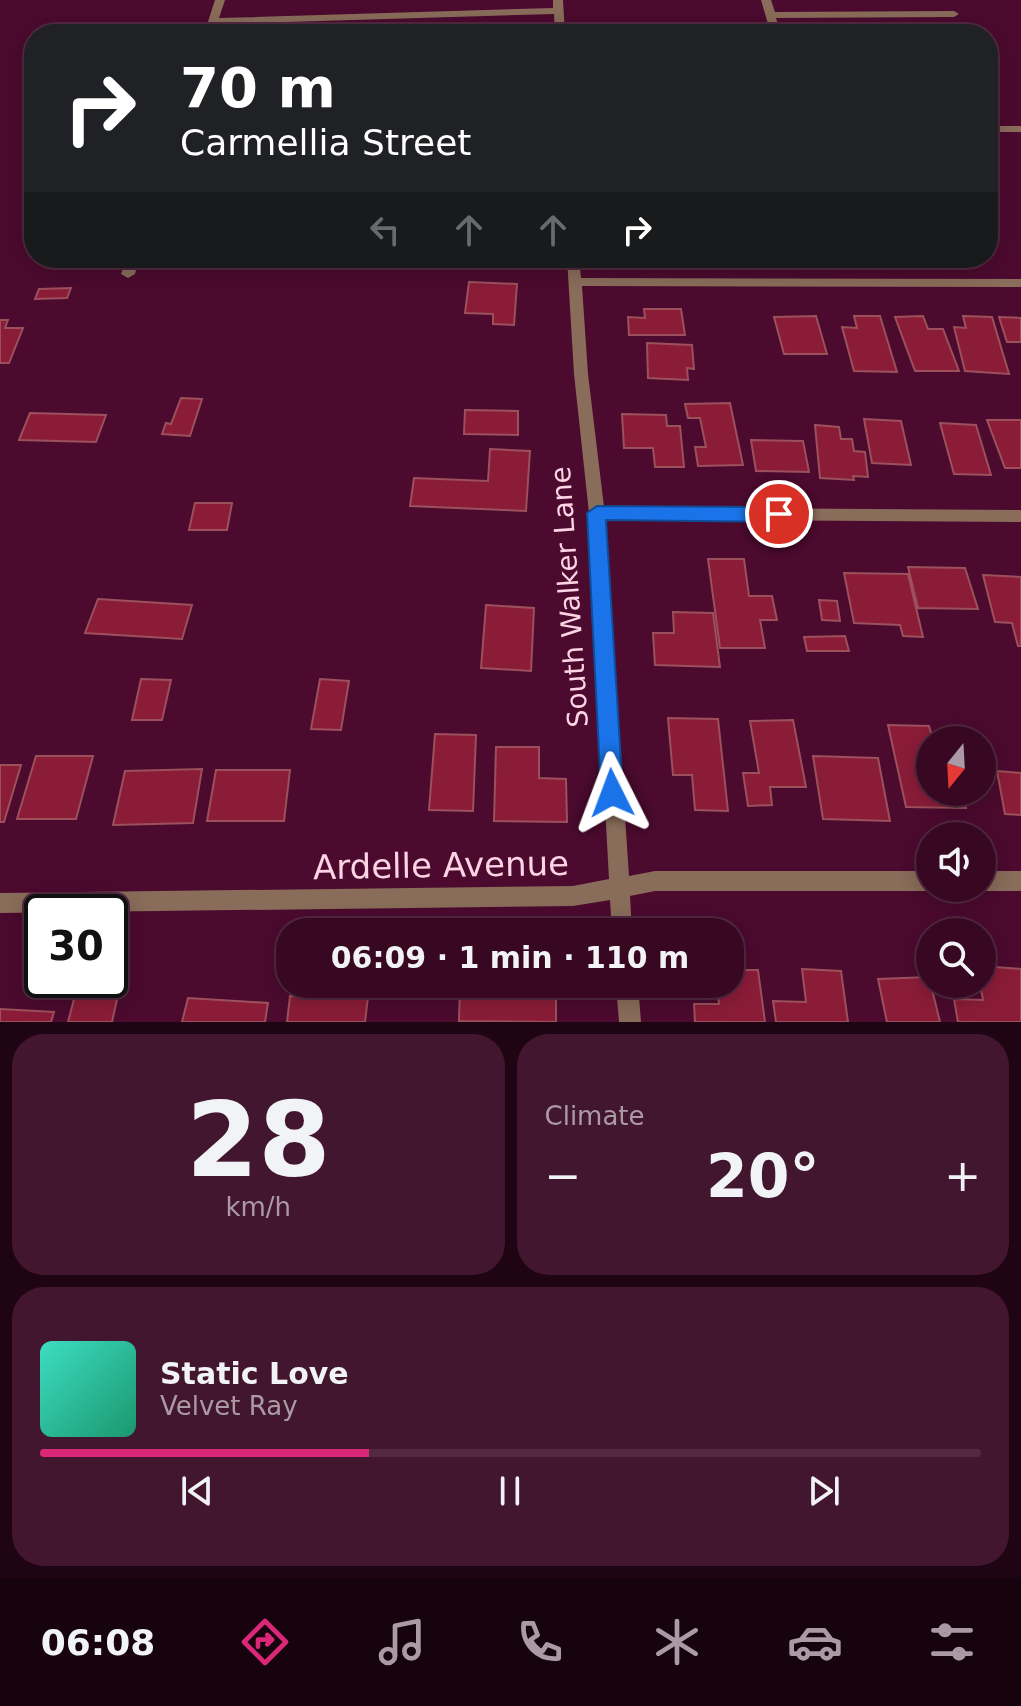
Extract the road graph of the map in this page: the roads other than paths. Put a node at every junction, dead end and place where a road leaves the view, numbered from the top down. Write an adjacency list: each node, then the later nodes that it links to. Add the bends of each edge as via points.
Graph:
1 (220, 0): 6 (street)
2 (766, 0): 5 (street)
3 (558, 6): 6 (street)
4 (954, 14): 5 (street)
5 (771, 15): 8 (street)
6 (213, 21): 7 (street)
7 (212, 24)
8 (773, 24)
9 (998, 129): 10 (street)
10 (1021, 129)
11 (130, 268): 13 (street)
12 (573, 268): 14 (street, South Walker Lane)
13 (128, 274)
14 (574, 282): 15 (street); 16 (street, South Walker Lane)
15 (1021, 283)
16 (597, 513): 17 (street); 21 (street, South Walker Lane)
17 (1021, 516)
18 (916, 881): 21 (street, Ardelle Avenue, via 655,881)
19 (996, 881): 20 (street)
20 (1021, 881)
21 (618, 888): 22 (street, Ardelle Avenue, via 573,896); 23 (street, South Walker Lane)
22 (0, 903)
23 (621, 918)
24 (628, 998): 25 (street)
25 (630, 1022)

